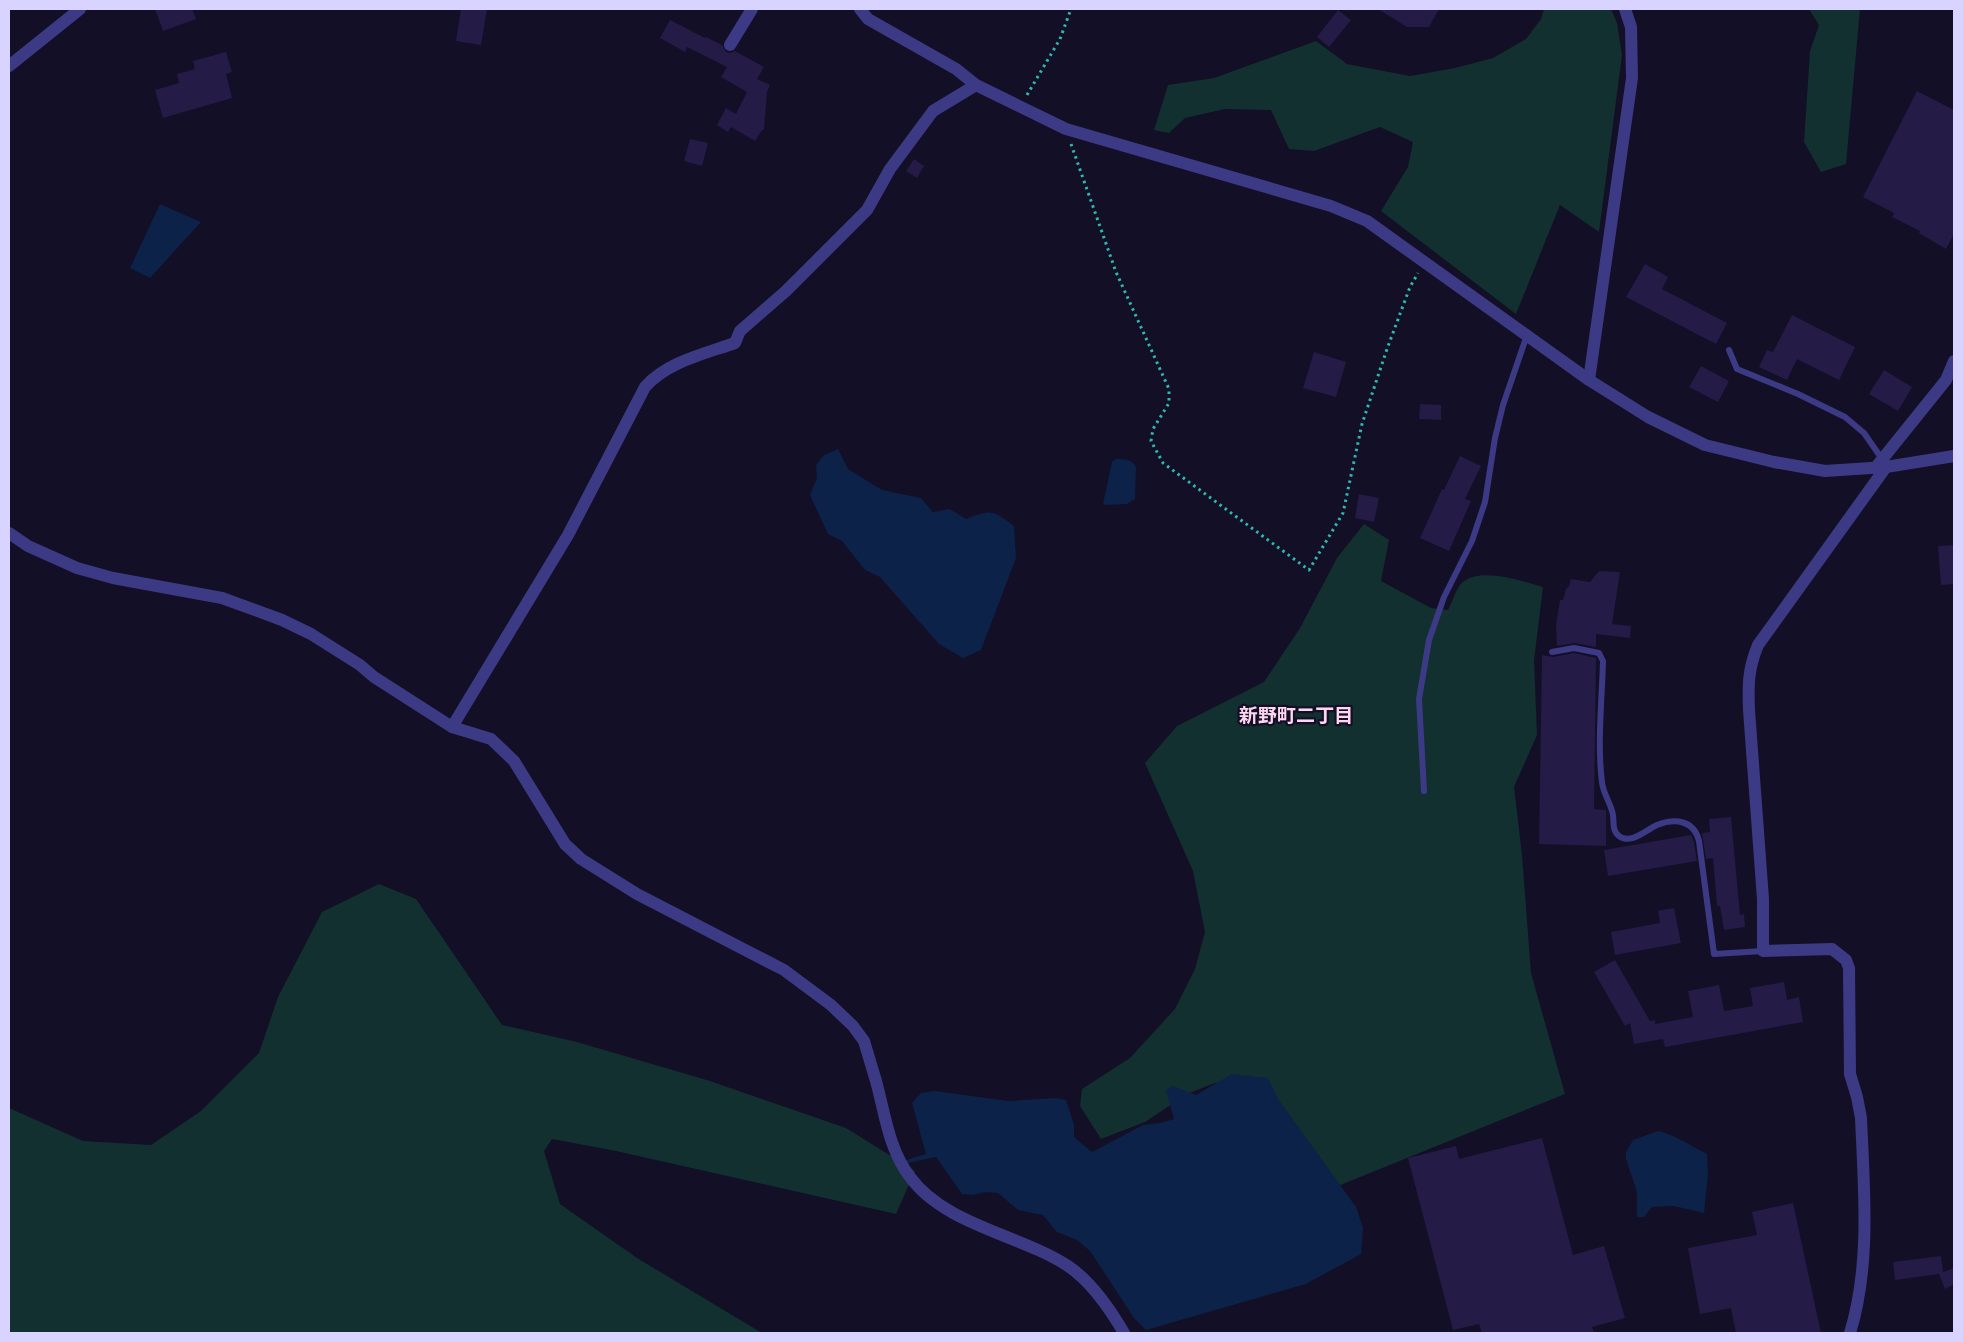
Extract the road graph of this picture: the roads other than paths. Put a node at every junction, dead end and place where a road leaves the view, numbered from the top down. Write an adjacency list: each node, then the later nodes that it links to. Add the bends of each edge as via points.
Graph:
1 (80, 9): 6 (street)
2 (752, 9): 5 (street)
3 (860, 9): 7 (street, via 868,19 956,69)
4 (1625, 9): 11 (street, via 1631,27 1632,78)
5 (730, 44)
6 (9, 66)
7 (976, 85): 8 (street, via 1066,129 1331,206 1367,222); 16 (street, via 933,111 890,169 867,210 786,291 740,331 735,343 675,364 645,387 568,535)
8 (1527, 335): 11 (street); 17 (lane, via 1502,404 1485,502 1472,541 1444,597 1429,640 1418,699)
9 (1729, 350): 13 (lane, via 1737,369 1845,417 1864,433)
10 (1954, 361): 13 (street, via 1946,380)
11 (1589, 380): 13 (street, via 1648,417 1706,444 1826,472)
12 (1954, 456): 13 (street)
13 (1881, 464): 18 (street, via 1758,645 1750,668 1749,710 1763,899)
14 (9, 533): 16 (street, via 28,546 77,568 222,598 282,620 311,634)
15 (1552, 652): 18 (lane, via 1574,648 1599,653 1603,660 1602,783 1617,835 1633,837 1667,822 1691,825 1697,831 1699,841 1714,954)
16 (452, 727): 19 (street, via 491,739 514,761 565,844 581,860 637,894 784,970 831,1005 864,1041 898,1159 911,1179 938,1204 1069,1267 1090,1286)
17 (1424, 791)
18 (1763, 950): 20 (street, via 1832,949 1846,960 1849,968 1850,1074 1861,1118 1864,1248 1858,1308)
19 (1124, 1333)
20 (1850, 1333)

